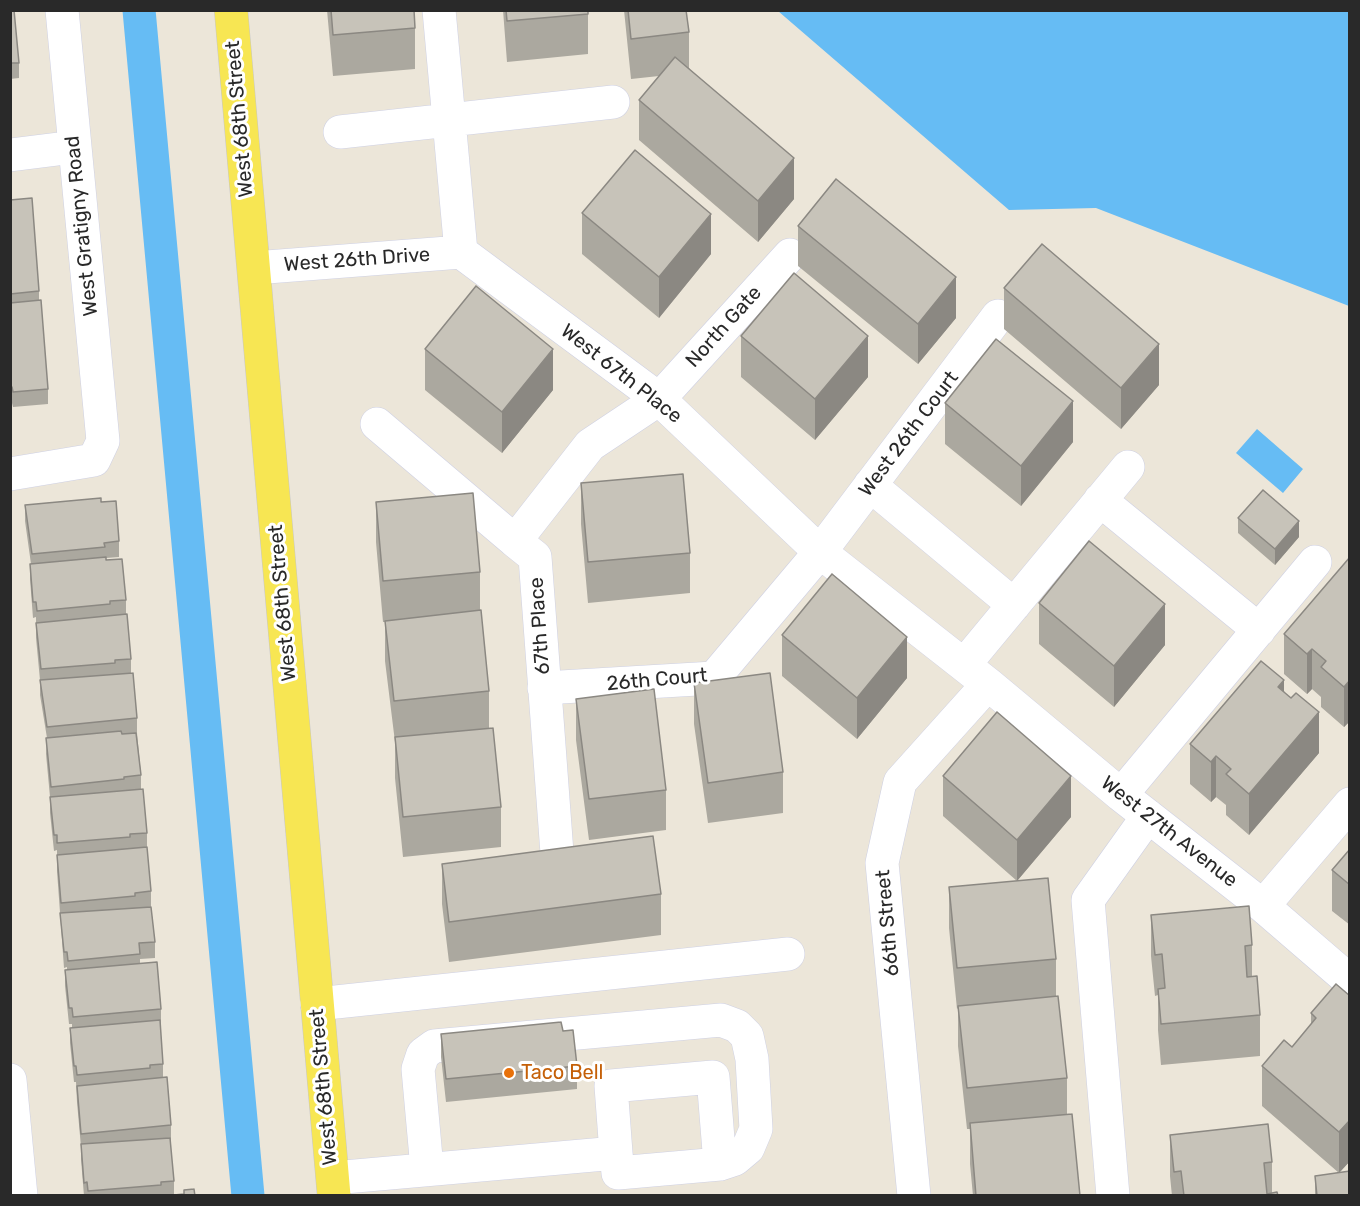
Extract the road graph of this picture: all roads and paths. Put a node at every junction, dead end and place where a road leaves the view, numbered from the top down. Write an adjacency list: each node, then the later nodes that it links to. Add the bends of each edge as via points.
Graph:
1 (62, 10): 7 (street, West Gratigny Road)
2 (231, 10): 11 (main road, West 68th Street)
3 (439, 10): 5 (street)
4 (613, 102): 5 (street)
5 (449, 122): 6 (street); 9 (street)
6 (340, 132)
7 (74, 147): 8 (street); 16 (street, West Gratigny Road, via 103,441 94,460)
8 (10, 155)
9 (461, 252): 11 (street, West 26th Drive); 13 (street, West 67th Place)
10 (790, 255): 13 (street, North Gate)
11 (254, 268): 33 (main road, West 68th Street)
12 (998, 316): 17 (street, West 26th Court)
13 (659, 399): 19 (street, via 590,445); 20 (street, West 67th Place)
14 (377, 424): 19 (street, 67th Place)
15 (1128, 466): 18 (street)
16 (10, 474)
17 (870, 485): 20 (street, West 26th Court); 22 (street)
18 (1100, 500): 22 (street); 23 (street)
19 (514, 541): 25 (street, 67th Place, via 535,557)
20 (820, 552): 24 (street, West 67th Place); 25 (street, 26th Court, via 714,678)
21 (1315, 562): 23 (street)
22 (1014, 605): 24 (street)
23 (1259, 630): 26 (street)
24 (976, 675): 26 (street, West 27th Avenue); 40 (street, 66th Street, via 900,783 882,863)
25 (544, 688): 29 (street, 67th Place)
26 (1121, 795): 28 (street, West 27th Avenue)
27 (1350, 804): 30 (street)
28 (1148, 816): 30 (street, West 27th Avenue); 41 (street, via 1088,900)
29 (557, 853)
30 (1263, 906): 32 (street, West 27th Avenue)
31 (788, 954): 33 (street)
32 (1350, 981)
33 (316, 1004): 38 (main road, West 68th Street)
34 (10, 1080): 39 (street)
35 (616, 1153): 36 (street, via 618,1173); 36 (street, via 611,1086 713,1077); 37 (street)
36 (720, 1164): 37 (street, via 735,1159 748,1148 756,1129 747,1036 737,1026 721,1020 434,1046 423,1054 418,1069)
37 (427, 1169): 38 (street)
38 (334, 1187)
39 (21, 1196)
40 (914, 1196)
41 (1113, 1196)

